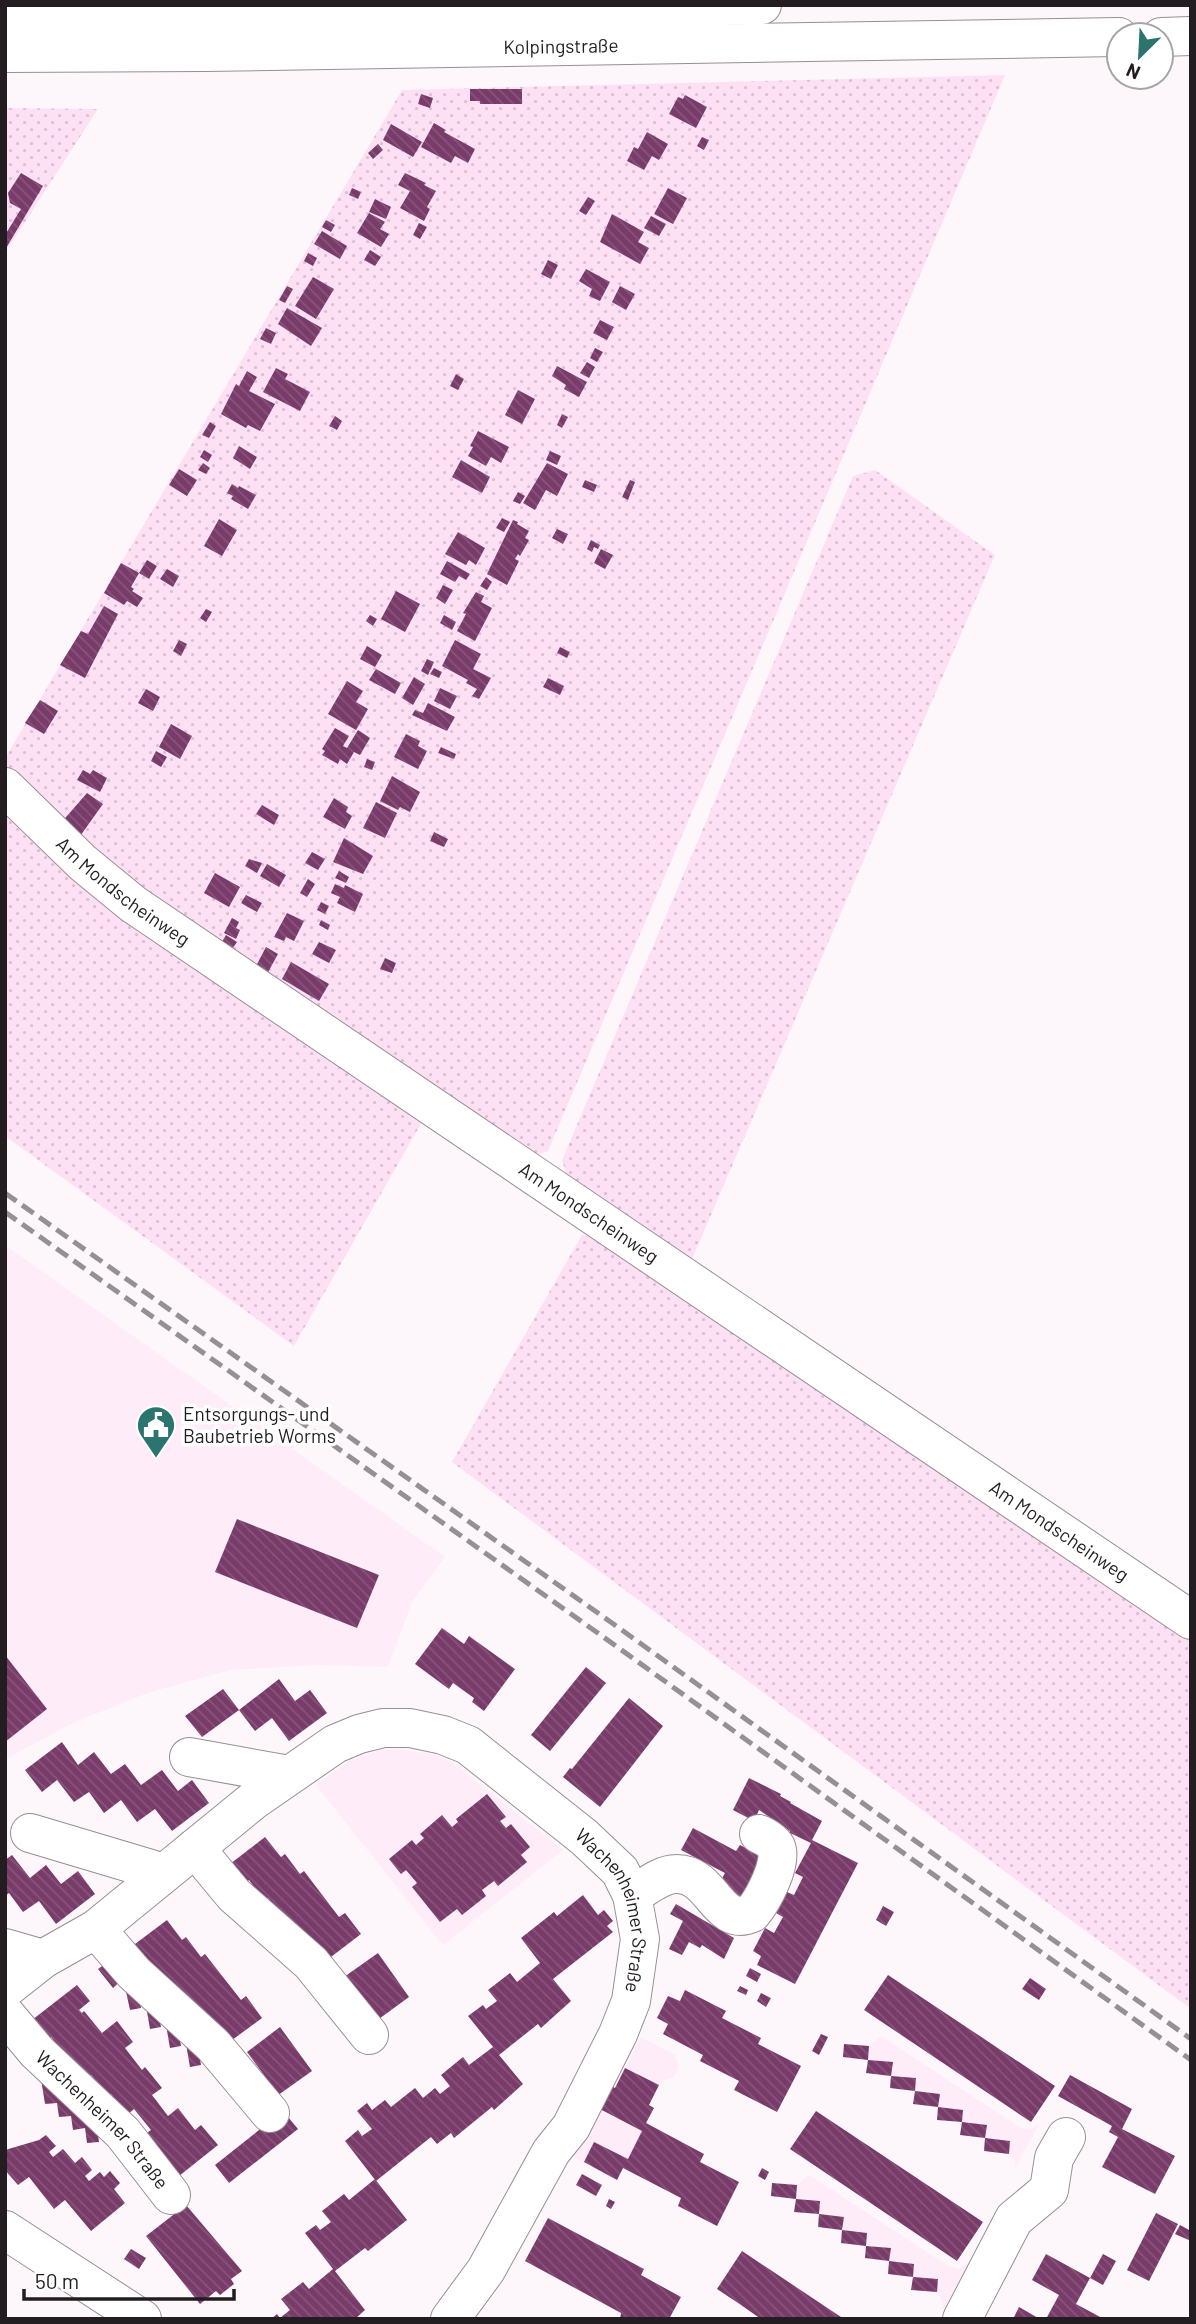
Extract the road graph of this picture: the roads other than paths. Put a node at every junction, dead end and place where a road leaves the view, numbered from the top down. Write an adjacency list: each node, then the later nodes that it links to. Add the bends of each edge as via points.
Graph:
1 (762, 5): 2 (street, Kolpingstraße)
2 (5, 19)
3 (1105, 37): 4 (street, Kolpingstraße)
4 (5, 53)
5 (5, 787): 6 (street, Am Mondscheinweg, via 133,904)
6 (1191, 1619)
7 (189, 1757): 8 (street)
8 (289, 1776): 11 (street, Wachenheimer Straße); 13 (street, Wachenheimer Straße, via 335,1744 359,1734 410,1728 443,1735 468,1745 584,1838 620,1871)
9 (30, 1833): 12 (street)
10 (759, 1834): 13 (street, via 776,1848 778,1864 752,1913 731,1913 718,1905 701,1882 675,1874)
11 (195, 1848): 12 (street, Wachenheimer Straße); 19 (street, via 234,1895 311,1963)
12 (164, 1873): 14 (street, Wachenheimer Straße)
13 (632, 1895): 25 (street, Wachenheimer Straße, via 640,1940 626,2017 570,2127 551,2152 486,2270)
14 (96, 1929): 16 (street, Wachenheimer Straße); 20 (street, via 134,1973 214,2045)
15 (5, 1948): 16 (street)
16 (43, 1959): 17 (street, Wachenheimer Straße)
17 (5, 1989)
18 (5, 2014): 22 (street, Wachenheimer Straße, via 37,2052 122,2133)
19 (369, 2035)
20 (270, 2113)
21 (1066, 2137): 26 (street, via 1054,2158 1049,2190 1014,2219)
22 (171, 2195)
23 (5, 2230): 24 (street)
24 (142, 2319)
25 (450, 2319)
26 (962, 2319)

